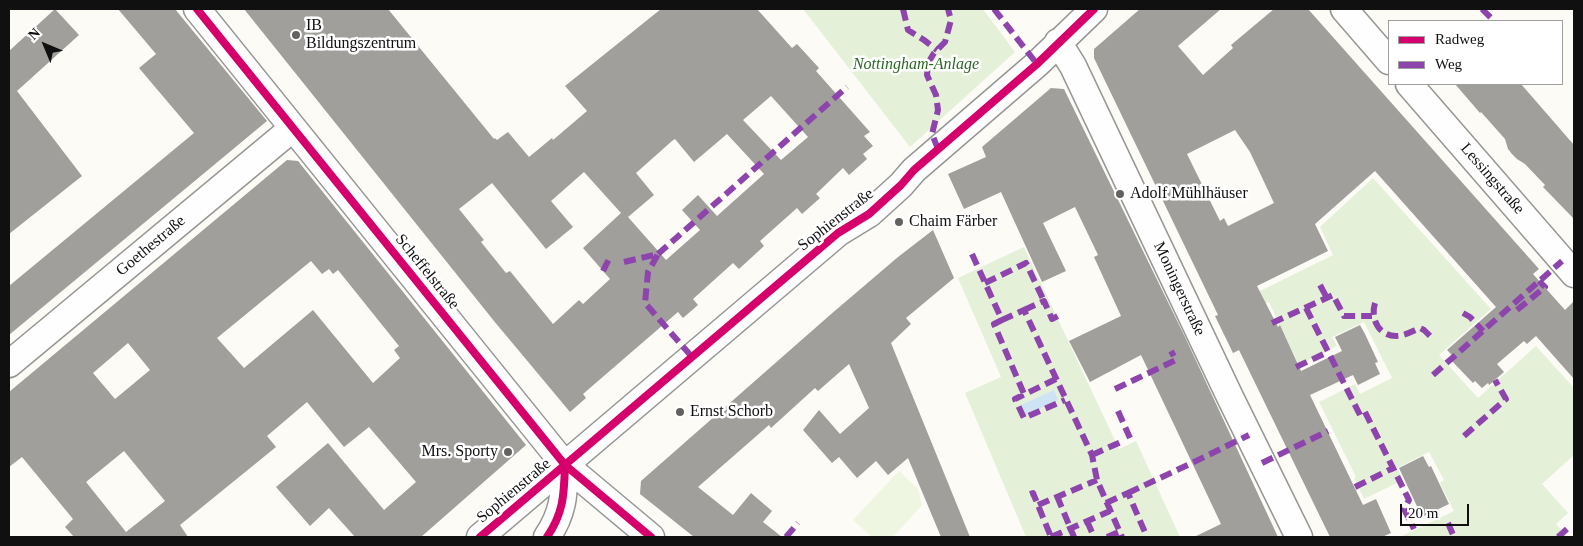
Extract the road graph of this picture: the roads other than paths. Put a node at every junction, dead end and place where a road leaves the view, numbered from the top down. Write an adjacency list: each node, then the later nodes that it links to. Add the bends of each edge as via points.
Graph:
1 (197, 9): 7 (street, Scheffelstraße)
2 (1094, 9): 4 (street, Sophienstraße)
3 (1344, 9): 5 (street)
4 (1058, 42): 10 (street, Sophienstraße, via 869,214 838,233); 14 (street, Moningerstraße, via 1073,66)
5 (1388, 59)
6 (1410, 85): 8 (street, Lessingstraße)
7 (293, 128): 9 (street, Goethestraße); 10 (street, Scheffelstraße)
8 (1574, 274)
9 (9, 364)
10 (565, 465): 11 (street, Sophienstraße); 12 (street, Sophienstraße, via 564,500 555,526); 13 (street, Scheffelstraße)
11 (480, 537)
12 (547, 537)
13 (651, 537)
14 (1299, 537)

